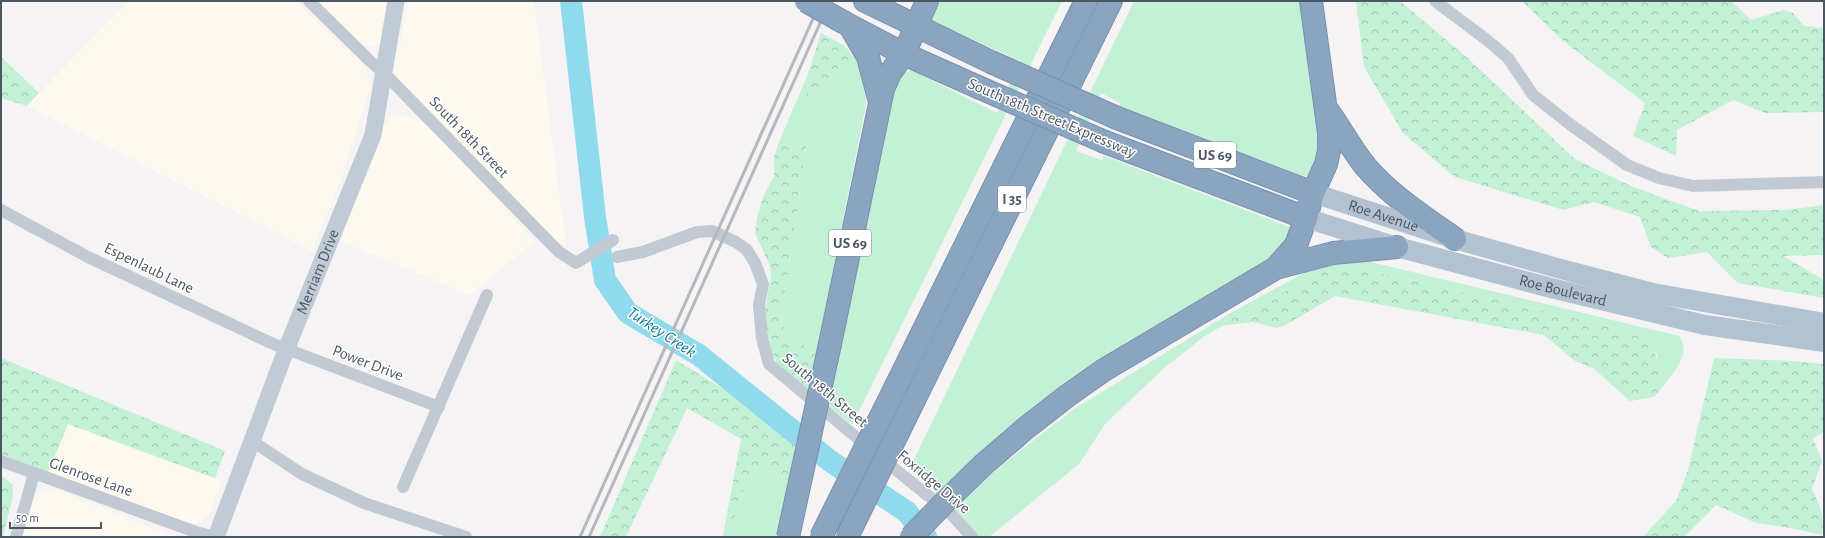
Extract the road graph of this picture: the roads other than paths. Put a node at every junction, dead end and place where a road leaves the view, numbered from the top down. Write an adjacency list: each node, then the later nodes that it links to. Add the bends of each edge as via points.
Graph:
1 (308, 1): 13 (street, South 18th Street)
2 (396, 1): 13 (main road, Merriam Drive)
3 (806, 1): 10 (highway, South 18th Street Expressway, bridge)
4 (927, 1): 11 (highway)
5 (1086, 1): 39 (highway, I 35, bridge)
6 (1111, 1): 40 (highway, I 35, bridge)
7 (1311, 1): 15 (highway)
8 (1435, 1): 16 (street, via 1508,58 1533,95 1627,165 1658,178 1694,186)
9 (880, 3): 11 (highway, South 18th Street Expressway / US 69)
10 (848, 24): 12 (highway, South 18th Street Expressway); 14 (highway, US 69, via 868,57)
11 (916, 26): 12 (highway); 17 (highway, South 18th Street Expressway / US 69, bridge, via 1117,118)
12 (904, 54): 14 (highway, via 885,82); 19 (highway, South 18th Street Expressway, bridge, via 1105,142)
13 (384, 73): 21 (street, South 18th Street, via 558,252 576,263); 28 (main road, Merriam Drive, via 373,135)
14 (880, 102): 38 (highway, US 69, bridge)
15 (1325, 106): 17 (highway, via 1329,151); 20 (highway, via 1366,166 1382,184)
16 (1824, 182)
17 (1313, 192): 19 (highway); 20 (main road, Roe Avenue)
18 (1, 210): 28 (street, Espenlaub Lane, via 88,257)
19 (1306, 218): 22 (main road, Roe Boulevard); 24 (highway, via 1296,245)
20 (1455, 239): 26 (main road, Roe Boulevard, via 1653,293)
21 (613, 240)
22 (1397, 247): 24 (highway, via 1334,253); 27 (main road, Roe Boulevard, via 1705,325)
23 (616, 257): 31 (street, South 18th Street, via 643,252 705,230 736,242 747,250 763,284 759,305 762,340 769,364)
24 (1276, 268): 41 (highway, bridge, via 1104,370 1067,396 984,464)
25 (487, 295): 29 (street)
26 (1824, 323)
27 (1824, 342)
28 (286, 350): 29 (street, Power Drive); 30 (main road, Merriam Drive)
29 (439, 407): 34 (street)
30 (252, 441): 36 (main road, Merriam Drive); 37 (street, via 302,474 364,503)
31 (874, 453): 42 (street, Foxridge Drive, via 952,515)
32 (1, 461): 33 (street, Glenrose Lane)
33 (34, 474): 35 (street); 36 (street, Glenrose Lane)
34 (403, 487)
35 (16, 537)
36 (216, 537)
37 (466, 537)
38 (788, 537)
39 (821, 537)
40 (847, 537)
41 (911, 537)
42 (972, 537)

